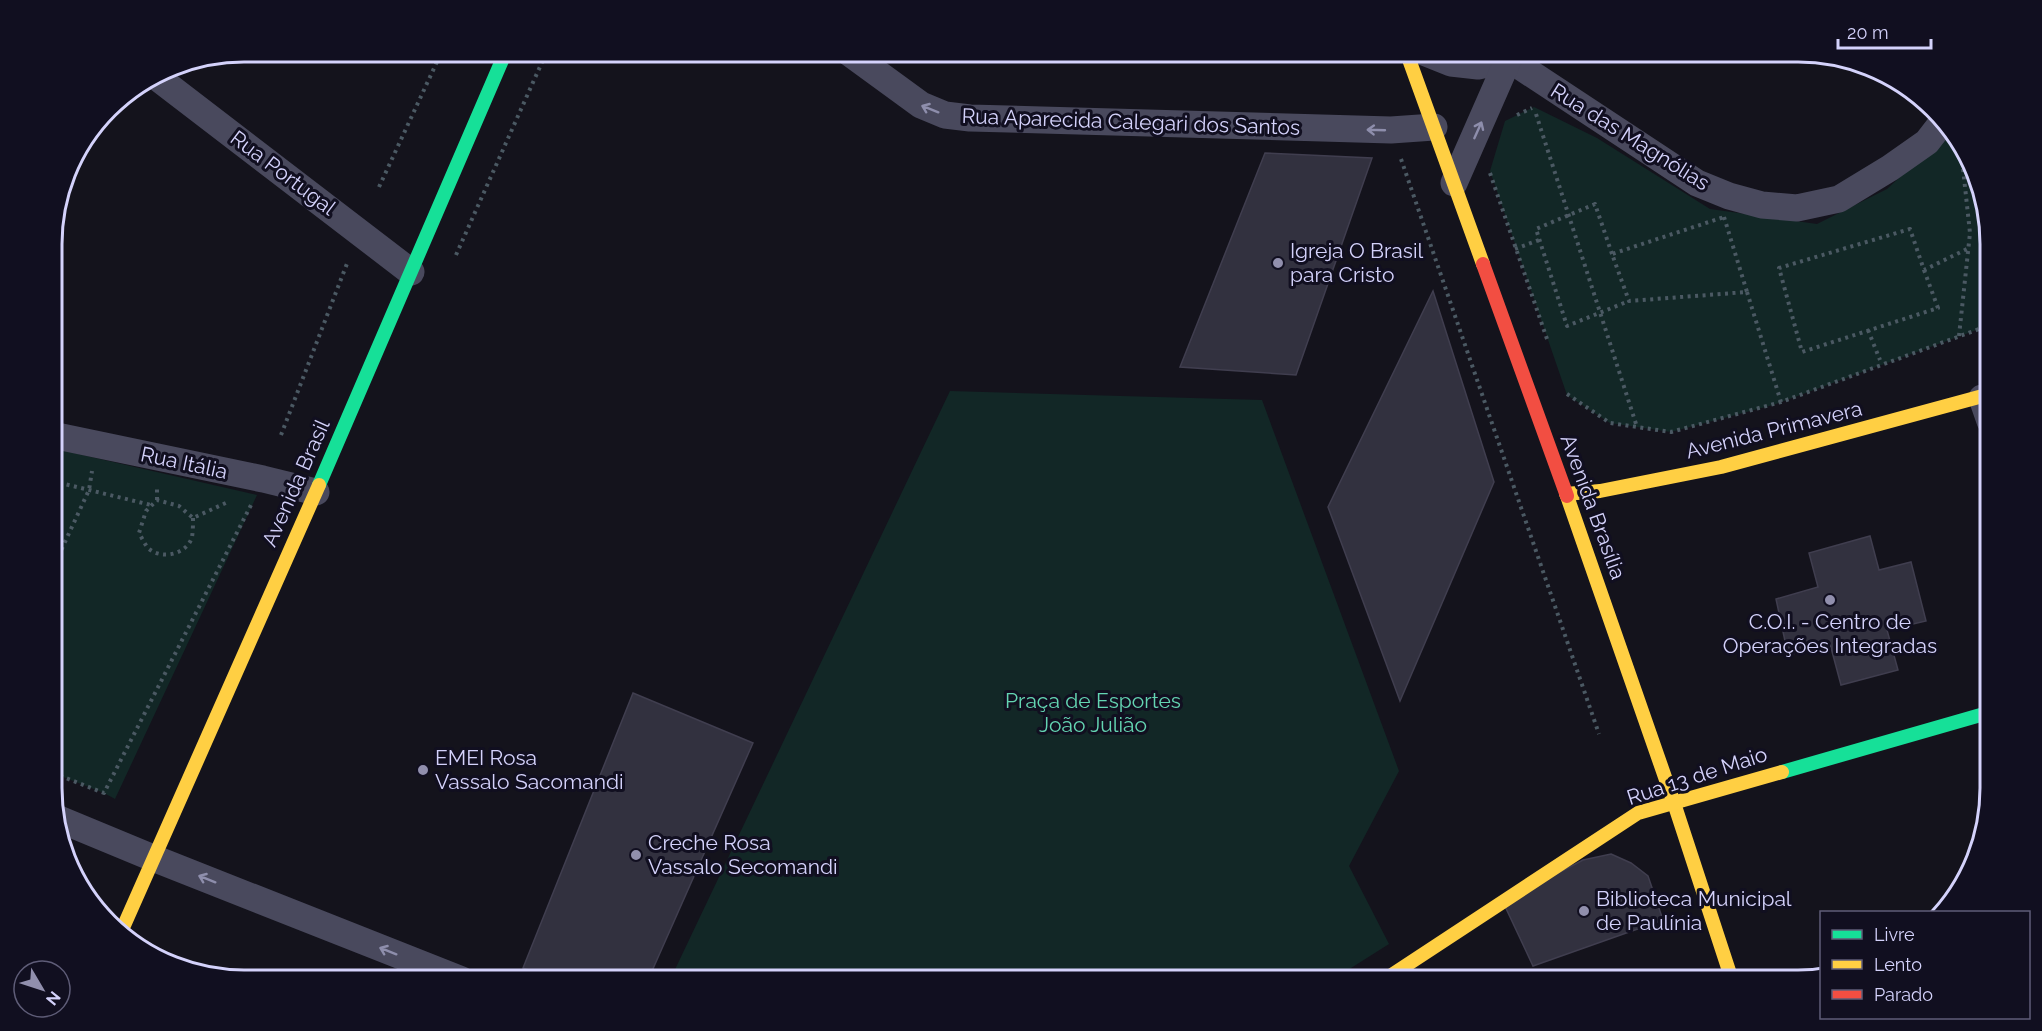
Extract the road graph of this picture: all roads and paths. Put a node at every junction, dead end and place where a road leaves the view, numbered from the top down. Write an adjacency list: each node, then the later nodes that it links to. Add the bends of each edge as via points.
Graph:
1 (437, 61): 19 (path)
2 (502, 61): 25 (street, Avenida Brasil)
3 (861, 61): 15 (street, Rua Aparecida Calegari dos Santos, one-way to 3, via 945,115 921,105)
4 (1410, 61): 13 (street, Avenida Brasília)
5 (1446, 61): 6 (street, via 1478,66)
6 (1493, 61)
7 (1507, 61): 18 (street, one-way to 7)
8 (1519, 61): 14 (street, Rua das Magnólias, via 1697,183 1762,206 1797,208 1839,199 1927,142)
9 (162, 81): 25 (street, Rua Portugal)
10 (1534, 107): 11 (path); 12 (path); 20 (path)
11 (1545, 113)
12 (1515, 116)
13 (1434, 127): 15 (street, Rua Aparecida Calegari dos Santos); 18 (street, Avenida Brasília)
14 (1938, 128)
15 (1391, 130): 51 (path)
16 (1963, 165): 21 (path)
17 (1490, 171): 32 (path)
18 (1454, 183): 45 (street, Avenida Brasília)
19 (379, 187)
20 (1569, 216): 23 (path, via 1595,204); 28 (path); 28 (path, via 1536,229 1539,240 1567,326)
21 (1969, 248): 24 (path); 31 (path)
22 (351, 254): 38 (path)
23 (1612, 254): 26 (path, via 1724,217); 27 (path)
24 (1924, 270): 30 (path, via 1938,309); 30 (path, via 1910,229 1779,268 1802,352)
25 (411, 272): 43 (street, Avenida Brasil)
26 (1747, 292): 27 (path); 35 (path)
27 (1629, 301): 28 (path)
28 (1599, 313): 37 (path)
29 (1980, 329): 35 (path)
30 (1868, 330): 33 (path)
31 (1959, 336)
32 (1548, 339)
33 (1880, 360)
34 (1563, 384): 35 (path, via 1567,395 1610,423 1671,432)
35 (1781, 402)
36 (1980, 406): 45 (street, Avenida Primavera, via 1721,468)
37 (1637, 427)
38 (281, 435)
39 (62, 437): 43 (street, Rua Itália)
40 (92, 469): 42 (path)
41 (62, 483): 42 (path)
42 (89, 490): 47 (path); 49 (path)
43 (316, 492): 55 (street, Avenida Brasil)
44 (257, 495): 52 (path, via 104,793)
45 (1566, 495): 53 (street, Avenida Brasília)
46 (230, 501): 48 (path)
47 (152, 506): 48 (path, via 157,500 178,506); 48 (path, via 146,511 139,533 148,548 160,555 175,553 188,545)
48 (193, 518)
49 (61, 550)
50 (1980, 715): 53 (street, Rua 13 de Maio)
51 (1599, 734)
52 (61, 776)
53 (1674, 802): 57 (street, Rua 13 de Maio, via 1638,813); 58 (street, Avenida Brasília)
54 (65, 822): 55 (street)
55 (153, 858): 56 (street, Avenida Brasil); 59 (street, one-way to 55)
56 (124, 924)
57 (1400, 969)
58 (1728, 969)
59 (436, 970)

